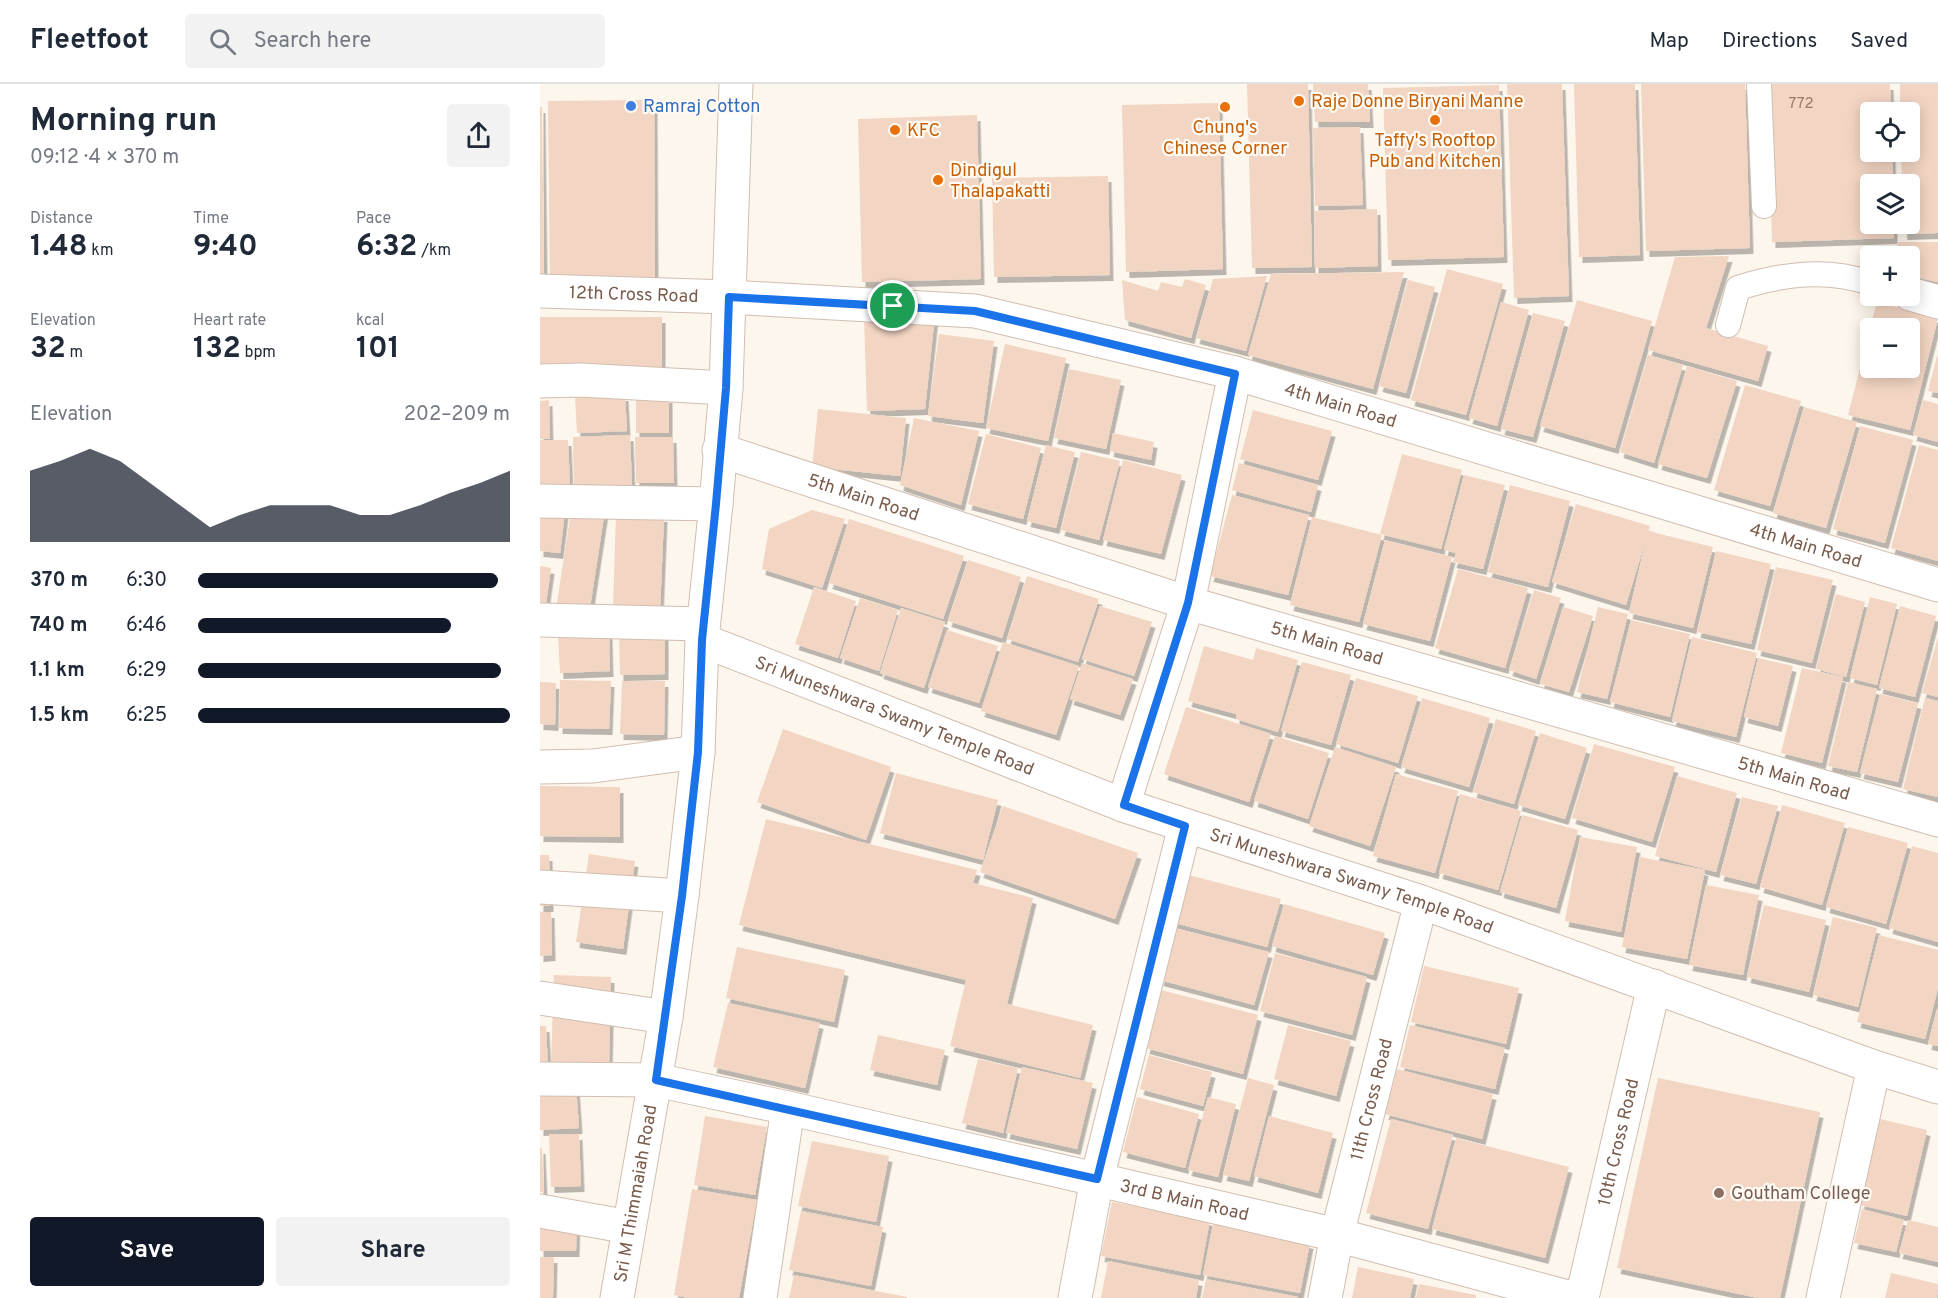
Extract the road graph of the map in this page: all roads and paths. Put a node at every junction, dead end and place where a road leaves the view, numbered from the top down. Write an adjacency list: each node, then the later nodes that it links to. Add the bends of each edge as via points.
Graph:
1 (736, 84): 6 (street, Sri M Thimmaiah Road)
2 (1759, 84): 3 (lane)
3 (1764, 206)
4 (1860, 281): 9 (lane, via 1803,274 1738,288)
5 (540, 291): 6 (street, 12th Cross Road)
6 (729, 297): 10 (street, 4th Main Road, via 975,311); 12 (street, Sri M Thimmaiah Road)
7 (1920, 297): 8 (street)
8 (1938, 302)
9 (1728, 325)
10 (1235, 374): 16 (street, 4th Main Road); 17 (street)
11 (540, 381): 12 (street)
12 (726, 388): 13 (street, Sri M Thimmaiah Road)
13 (719, 450): 15 (street, Sri M Thimmaiah Road); 17 (street, 5th Main Road)
14 (540, 501): 15 (street)
15 (716, 504): 19 (street, Sri M Thimmaiah Road)
16 (1938, 585)
17 (1188, 603): 22 (street); 23 (street, 5th Main Road)
18 (540, 620): 19 (street, Sri Muneshwara Swamy Temple Road)
19 (702, 632): 20 (street, Sri M Thimmaiah Road); 22 (street, Sri Muneshwara Swamy Temple Road)
20 (698, 752): 21 (street, via 593,766); 26 (street, Sri M Thimmaiah Road)
21 (540, 767)
22 (1124, 805): 24 (street, Sri Muneshwara Swamy Temple Road)
23 (1938, 820)
24 (1185, 826): 27 (street, Sri Muneshwara Swamy Temple Road); 36 (street)
25 (540, 887): 26 (street)
26 (682, 896): 30 (street, Sri M Thimmaiah Road)
27 (1422, 902): 28 (street, Sri Muneshwara Swamy Temple Road); 39 (street, 11th Cross Road)
28 (1654, 986): 31 (street, Sri Muneshwara Swamy Temple Road); 45 (street, 10th Cross Road)
29 (540, 998): 30 (street)
30 (666, 1017): 33 (street, Sri M Thimmaiah Road)
31 (1874, 1067): 34 (street, Sri Muneshwara Swamy Temple Road); 46 (street)
32 (540, 1079): 33 (street, 3rd B Main Road)
33 (656, 1080): 35 (street, 3rd B Main Road); 38 (street, Sri M Thimmaiah Road)
34 (1938, 1087)
35 (788, 1108): 36 (street, 3rd B Main Road); 41 (street)
36 (1097, 1179): 39 (street, 3rd B Main Road); 42 (street)
37 (540, 1211): 38 (street)
38 (629, 1227): 40 (street, Sri M Thimmaiah Road)
39 (1337, 1235): 43 (street, 11th Cross Road); 44 (street, 3rd B Main Road)
40 (617, 1298)
41 (760, 1298)
42 (1075, 1298)
43 (1325, 1298)
44 (1571, 1298)
45 (1582, 1298)
46 (1823, 1298)

